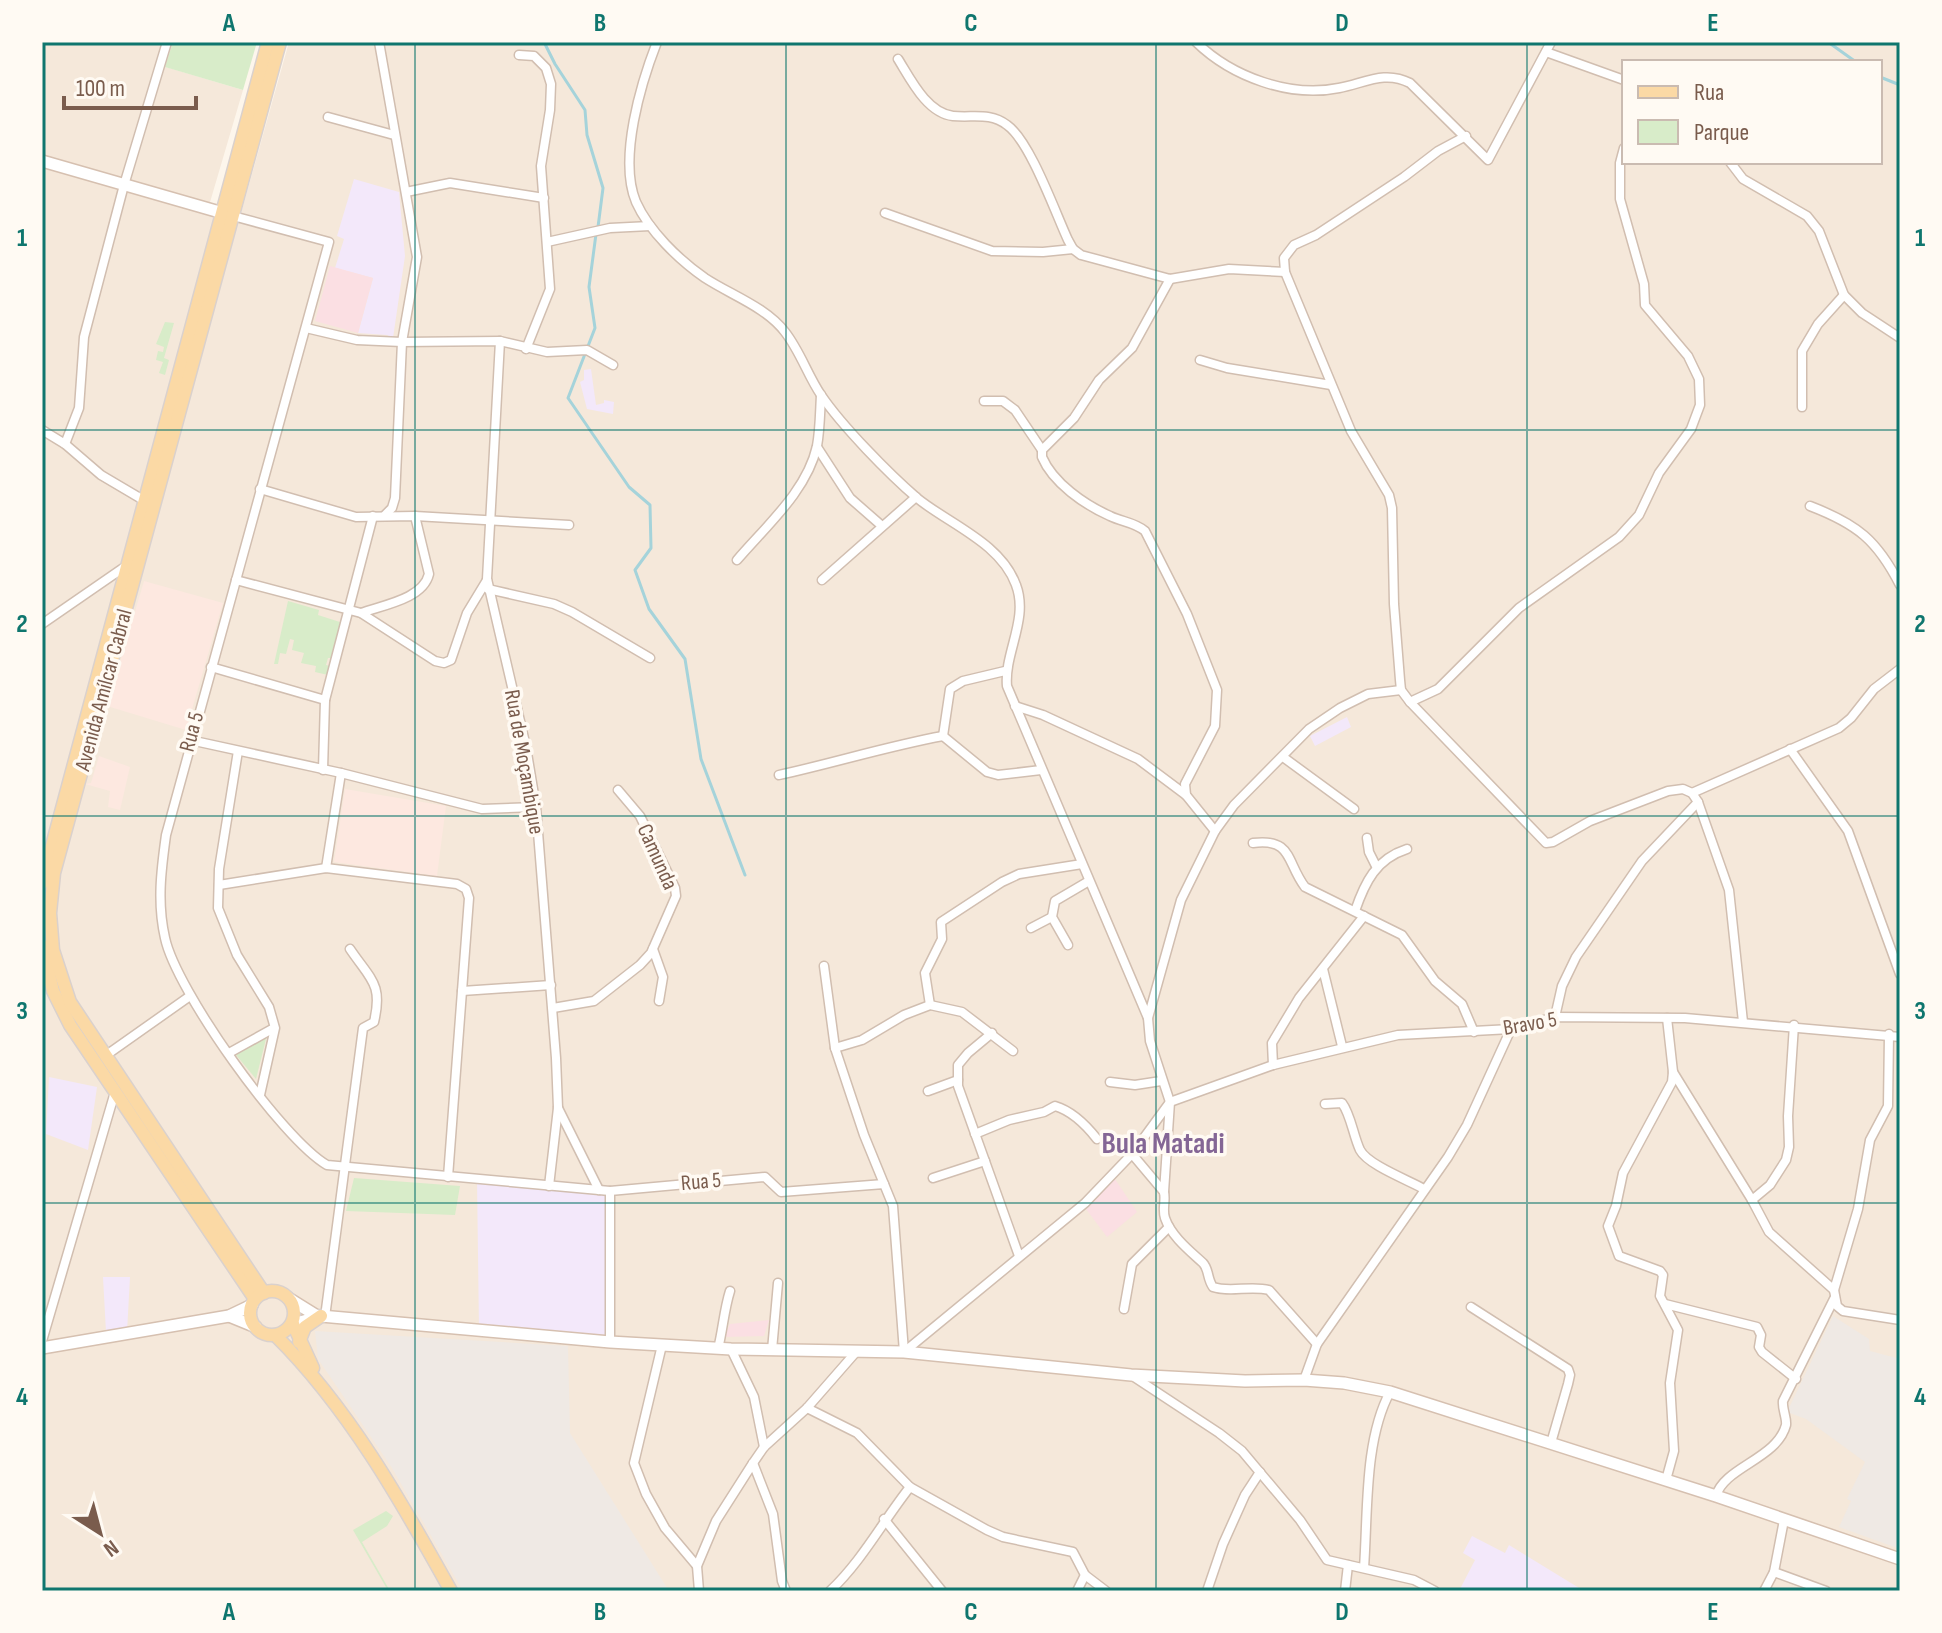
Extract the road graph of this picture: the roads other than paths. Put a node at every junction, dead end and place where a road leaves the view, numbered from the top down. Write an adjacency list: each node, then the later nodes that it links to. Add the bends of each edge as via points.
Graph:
1 (167, 42): 18 (street)
2 (268, 42): 22 (main road, Avenida Amílcar Cabral)
3 (280, 42): 22 (main road, Avenida Amílcar Cabral)
4 (379, 42): 13 (street)
5 (657, 42): 23 (street, via 636,106 630,173 635,201)
6 (1196, 42): 14 (street, via 1251,77 1310,92 1398,76)
7 (1551, 42): 8 (street)
8 (1546, 52): 11 (street); 14 (street, via 1488,160)
9 (519, 55): 20 (street, via 534,56 546,68 551,84 541,166)
10 (898, 59): 25 (street, via 933,108 950,116 992,116 1016,133)
11 (1622, 79)
12 (328, 117): 13 (street)
13 (394, 135): 19 (street)
14 (1466, 136): 26 (street, via 1294,245 1284,258)
15 (1622, 156): 69 (street, via 1620,199 1645,305 1688,356 1699,379 1700,405 1691,429 1659,473 1639,515 1619,537 1519,608 1438,689)
16 (42, 161): 18 (main road)
17 (1732, 164): 28 (street, via 1743,179 1807,216 1819,231)
18 (124, 185): 22 (main road); 41 (street, via 84,337 79,408)
19 (406, 192): 20 (street, via 450,183); 32 (street, via 417,257)
20 (544, 198): 24 (street)
21 (885, 213): 25 (street, via 992,251)
22 (227, 214): 29 (street, Rua 5, via 329,242); 46 (main road, Avenida Amílcar Cabral); 127 (main road, Avenida Amílcar Cabral, via 50,895 51,941 61,982)
23 (650, 226): 24 (street, via 610,228); 37 (street, via 703,276 784,330)
24 (547, 242): 33 (street, via 550,289)
25 (1073, 249): 27 (street)
26 (1285, 272): 27 (street, via 1229,269); 36 (street)
27 (1170, 279): 43 (street, via 1132,348)
28 (1844, 295): 30 (street); 39 (street, via 1802,351)
29 (306, 328): 32 (street, via 357,340); 44 (street, Rua 5)
30 (1900, 338)
31 (500, 341): 32 (street); 33 (street); 51 (street, Rua de Moçambique)
32 (402, 342): 48 (street, via 395,498)
33 (526, 349): 35 (street, via 587,350)
34 (1200, 360): 36 (street)
35 (613, 365)
36 (1331, 385): 67 (street, via 1392,508)
37 (821, 395): 42 (street); 45 (street)
38 (984, 401): 43 (street, via 1003,401 1015,410)
39 (1802, 407)
40 (42, 430): 41 (street)
41 (65, 444): 46 (street, via 101,475)
42 (817, 447): 53 (street, via 850,498); 54 (street, via 801,485)
43 (1042, 450): 82 (street, via 1044,464 1067,488 1107,515 1145,531 1187,614 1217,690 1218,709 1215,726 1185,784)
44 (260, 489): 49 (street, via 356,517); 56 (street, Rua 5)
45 (916, 497): 53 (street); 66 (street, via 986,546 1006,565 1017,586 1015,641)
46 (145, 501): 55 (main road, Avenida Amílcar Cabral)
47 (1810, 506): 59 (street, via 1866,534)
48 (385, 515): 49 (street); 50 (street)
49 (373, 516): 60 (street)
50 (415, 516): 51 (street); 61 (street, via 427,582 413,594)
51 (489, 521): 52 (street); 58 (street, Rua de Moçambique)
52 (569, 525)
53 (882, 526): 57 (street)
54 (737, 560)
55 (126, 566): 62 (street); 94 (main road, Avenida Amílcar Cabral)
56 (236, 580): 60 (street); 64 (street, Rua 5)
57 (822, 580)
58 (487, 584): 61 (street, via 467,613 448,663 435,661); 63 (street, via 572,612); 84 (street, Rua de Moçambique)
59 (1900, 585)
60 (348, 609): 61 (street); 68 (street)
61 (361, 613)
62 (42, 624)
63 (650, 658)
64 (211, 667): 68 (street); 72 (street, Rua 5)
65 (1900, 669): 73 (street, via 1874,689 1846,724)
66 (1005, 671): 70 (street); 71 (street, via 950,689)
67 (1401, 690): 69 (street); 75 (street, via 1368,694 1340,708 1309,729)
68 (325, 700): 76 (street)
69 (1410, 702): 81 (street, via 1546,843 1643,799 1683,789)
70 (1015, 706): 77 (street); 82 (street, via 1138,759)
71 (943, 736): 77 (street, via 987,772); 79 (street)
72 (190, 740): 74 (street); 108 (street, Rua 5, via 159,880 165,941)
73 (1790, 749): 81 (street); 105 (street, via 1848,831)
74 (238, 751): 76 (street); 95 (street)
75 (1283, 757): 85 (street); 86 (street)
76 (323, 770): 78 (street)
77 (1041, 770): 90 (street)
78 (341, 773): 84 (street, via 482,809); 92 (street)
79 (779, 775)
80 (618, 790): 102 (street, Camunda, via 640,816 675,888)
81 (1692, 793): 83 (street)
82 (1186, 795): 86 (street)
83 (1698, 802): 112 (street, via 1642,861 1576,957); 115 (street, via 1733,907)
84 (536, 807): 106 (street, Rua de Moçambique)
85 (1354, 809)
86 (1215, 831): 113 (street, via 1181,900)
87 (1367, 838): 91 (street)
88 (1253, 843): 96 (street, via 1283,846 1305,887)
89 (1407, 849): 91 (street)
90 (1082, 864): 93 (street); 110 (street, via 1019,874 941,922 942,939 925,973)
91 (1376, 866): 96 (street)
92 (326, 868): 95 (street); 107 (street, via 466,889)
93 (1089, 881): 97 (street, via 1055,901); 113 (street)
94 (42, 883)
95 (219, 885): 117 (street, via 218,908 231,942 269,1007)
96 (1359, 914): 104 (street); 119 (street, via 1410,942 1435,981 1462,1004)
97 (1052, 917): 98 (street); 100 (street)
98 (1031, 928)
99 (42, 945): 133 (main road, via 60,1007)
100 (1068, 945)
101 (350, 949): 143 (street, via 377,985 379,1001 374,1022 363,1028)
102 (653, 949): 109 (street, via 663,977); 111 (street, Camunda, via 594,1001)
103 (824, 966): 124 (street)
104 (1323, 969): 123 (street); 128 (street, via 1272,1043)
105 (1900, 974)
106 (551, 985): 107 (street); 111 (street, Rua de Moçambique)
107 (462, 991): 144 (street)
108 (190, 996): 126 (street, Rua 5); 127 (street)
109 (659, 1001)
110 (930, 1005): 120 (street, via 962,1012); 124 (street)
111 (553, 1008): 138 (street, Rua de Moçambique)
112 (1555, 1017): 114 (street, Bravo 5); 118 (street, Bravo 5)
113 (1148, 1018): 131 (street)
114 (1667, 1018): 115 (street, Bravo 5); 129 (street)
115 (1743, 1022): 116 (street, Bravo 5)
116 (1794, 1025): 121 (street, Bravo 5); 152 (street, via 1786,1160 1770,1185)
117 (275, 1028): 126 (street); 135 (street)
118 (1511, 1029): 119 (street, Bravo 5); 148 (street, via 1467,1125)
119 (1474, 1032): 123 (street, Bravo 5, via 1398,1035)
120 (992, 1033): 125 (street); 130 (street, via 958,1065)
121 (1889, 1034): 122 (street, Bravo 5); 157 (street, via 1888,1106 1870,1140 1858,1209)
122 (1900, 1037)
123 (1342, 1046): 128 (street, Bravo 5)
124 (835, 1048): 146 (street)
125 (1013, 1051)
126 (229, 1053): 135 (street, Rua 5)
127 (105, 1056): 159 (main road, Avenida Amílcar Cabral)
128 (1273, 1065): 136 (street, Bravo 5)
129 (1673, 1072): 152 (street); 161 (street, via 1623,1173 1608,1226 1619,1256 1663,1275 1660,1296)
130 (958, 1080): 134 (street); 139 (street)
131 (1161, 1081): 132 (street); 136 (street)
132 (1110, 1082)
133 (115, 1091): 159 (main road); 163 (street)
134 (928, 1091)
135 (260, 1095): 143 (street, Rua 5, via 316,1159)
136 (1170, 1102): 141 (street); 151 (street)
137 (1325, 1104): 148 (street, via 1344,1105 1366,1157)
138 (558, 1108): 147 (street, Rua de Moçambique); 149 (street)
139 (975, 1134): 140 (street, via 1055,1106); 142 (street)
140 (1097, 1139)
141 (1132, 1154): 151 (street); 154 (street, via 1077,1210)
142 (985, 1161): 145 (street); 154 (street)
143 (343, 1168): 144 (street, Rua 5); 166 (street)
144 (448, 1177): 147 (street, Rua 5)
145 (933, 1178)
146 (884, 1184): 150 (street, Rua 5, via 781,1192 765,1177); 181 (street, via 893,1206)
147 (549, 1186): 149 (street, Rua 5)
148 (1424, 1189): 174 (street)
149 (599, 1190): 150 (street, Rua 5)
150 (610, 1191): 173 (street)
151 (1164, 1192): 153 (street)
152 (1752, 1200): 157 (street, via 1769,1232)
153 (1169, 1227): 164 (street, via 1132,1264); 174 (street, via 1202,1262 1213,1287 1269,1290)
154 (1019, 1256): 181 (street)
155 (778, 1283): 179 (street)
156 (730, 1291): 177 (street)
157 (1834, 1294): 167 (street, via 1843,1311); 183 (street)
158 (288, 1298): 159 (main road, via 278,1291); 166 (main road); 168 (main road, via 295,1311)
159 (257, 1299): 165 (main road); 169 (main road, via 250,1314)
160 (42, 1303): 163 (street)
161 (1665, 1304): 183 (street, via 1757,1327 1762,1352); 192 (street, via 1678,1330 1670,1383 1674,1451)
162 (1471, 1307): 188 (street, via 1568,1369)
163 (51, 1309): 171 (street)
164 (1124, 1309)
165 (229, 1316): 169 (main road); 176 (main road)
166 (321, 1316): 168 (main road); 172 (main road, via 305,1327); 173 (main road)
167 (1900, 1320)
168 (293, 1324): 170 (main road); 172 (main road)
169 (256, 1327): 170 (main road)
170 (275, 1335): 185 (main road)
171 (42, 1341)
172 (299, 1342): 185 (main road)
173 (610, 1342): 175 (main road)
174 (1317, 1344): 184 (street)
175 (662, 1345): 177 (main road); 199 (street, via 634,1463 665,1528)
176 (42, 1348)
177 (718, 1349): 178 (main road)
178 (731, 1349): 179 (main road); 189 (street, via 754,1397)
179 (772, 1350): 180 (main road)
180 (856, 1352): 181 (main road); 187 (street)
181 (904, 1352): 182 (main road)
182 (1131, 1375): 184 (main road); 191 (street, via 1219,1433)
183 (1796, 1379): 194 (street, via 1783,1401 1784,1429 1766,1453 1720,1487)
184 (1304, 1380): 186 (main road)
185 (319, 1382): 203 (main road, via 397,1498)
186 (1390, 1392): 188 (main road); 200 (street, via 1371,1458)
187 (807, 1408): 189 (street); 193 (street, via 857,1433)
188 (1551, 1443): 192 (main road)
189 (764, 1447): 190 (street)
190 (753, 1463): 199 (street, via 716,1521); 205 (street, via 773,1514)
191 (1260, 1472): 198 (street, via 1322,1554 1333,1563); 210 (street, via 1223,1544)
192 (1666, 1480): 194 (main road)
193 (910, 1487): 195 (street); 202 (street, via 1003,1537 1073,1552)
194 (1716, 1496): 196 (main road)
195 (884, 1519): 206 (street); 207 (street)
196 (1784, 1520): 197 (main road); 201 (street)
197 (1900, 1559)
198 (1348, 1565): 200 (street); 211 (street)
199 (697, 1566): 204 (street)
200 (1364, 1568): 212 (street)
201 (1774, 1572): 213 (street); 214 (street)
202 (1085, 1575): 208 (street); 209 (street)
203 (451, 1591)
204 (699, 1591)
205 (786, 1591)
206 (830, 1591)
207 (942, 1591)
208 (1077, 1591)
209 (1106, 1591)
210 (1207, 1591)
211 (1345, 1591)
212 (1435, 1591)
213 (1764, 1591)
214 (1826, 1591)

